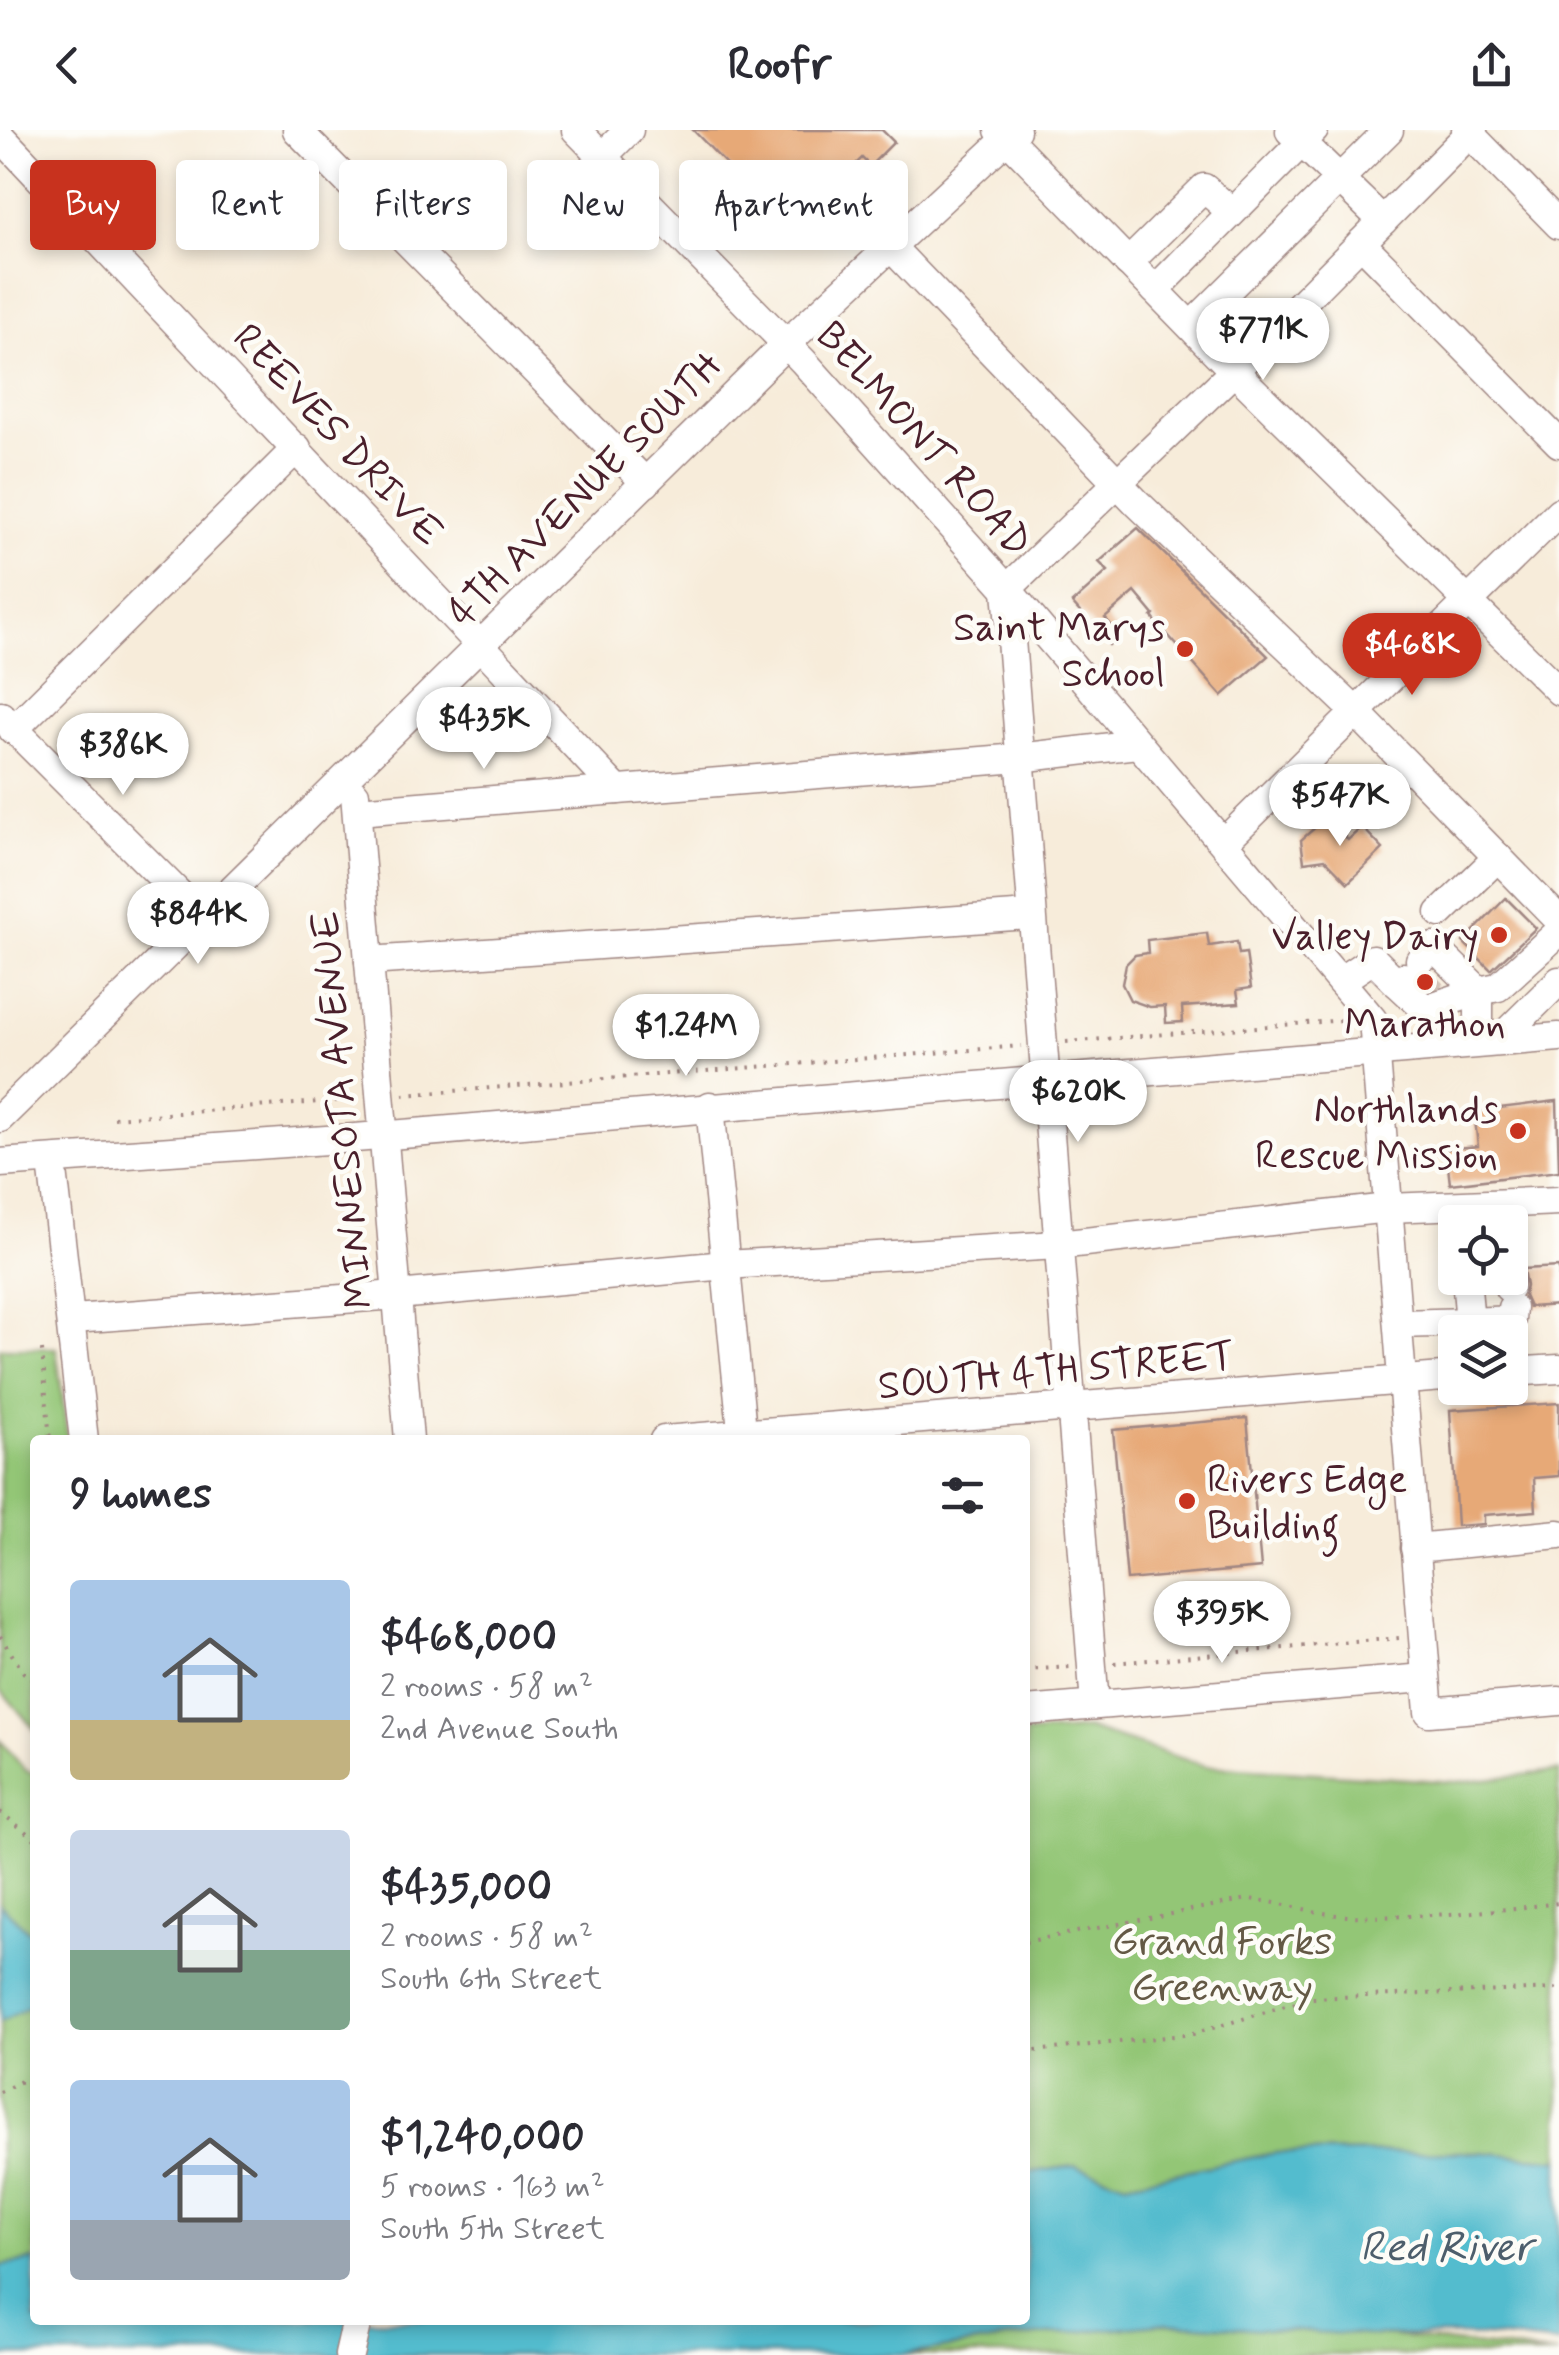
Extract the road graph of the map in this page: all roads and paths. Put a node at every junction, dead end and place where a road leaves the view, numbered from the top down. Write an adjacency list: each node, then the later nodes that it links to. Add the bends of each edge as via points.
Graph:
1 (297, 130): 26 (street)
2 (576, 130): 9 (street, BELMONT ROAD)
3 (630, 130): 9 (street)
4 (1388, 130): 10 (street)
5 (1470, 131): 12 (street); 13 (street)
6 (1007, 133): 14 (street, 4TH AVENUE SOUTH); 18 (street)
7 (1302, 134): 10 (street); 11 (street)
8 (0, 136): 24 (street, REEVES DRIVE)
9 (602, 157): 21 (street, BELMONT ROAD)
10 (1338, 180): 12 (street); 20 (street)
11 (1232, 212): 18 (street, via 1204,188); 19 (street)
12 (1383, 221): 15 (street)
13 (1559, 225)
14 (908, 230)
15 (1361, 243): 22 (street); 23 (street)
16 (888, 250): 21 (street, 4TH AVENUE SOUTH)
17 (894, 250): 25 (street)
18 (1128, 263): 19 (street)
19 (1155, 290): 20 (street)
20 (1190, 326): 22 (street)
21 (787, 344): 26 (street, 4TH AVENUE SOUTH); 28 (street, BELMONT ROAD)
22 (1234, 371): 25 (street); 29 (street)
23 (1559, 444)
24 (298, 448): 30 (street, REEVES DRIVE); 33 (street)
25 (1117, 482): 28 (street); 32 (street)
26 (646, 483): 30 (street, 4TH AVENUE SOUTH)
27 (1559, 512): 29 (street)
28 (1007, 590): 34 (street, BELMONT ROAD); 35 (street)
29 (1469, 602): 31 (street); 32 (street)
30 (483, 646): 36 (street, 4TH AVENUE SOUTH); 37 (street, REEVES DRIVE)
31 (1559, 691)
32 (1356, 712): 39 (street); 40 (street)
33 (7, 722): 43 (street)
34 (1137, 744): 35 (street); 39 (street, BELMONT ROAD)
35 (1018, 758): 37 (street); 42 (street)
36 (353, 772): 38 (street, MINNESOTA AVENUE); 43 (street, 4TH AVENUE SOUTH)
37 (617, 790): 38 (street)
38 (356, 811): 46 (street, MINNESOTA AVENUE)
39 (1224, 842): 49 (street, BELMONT ROAD)
40 (1498, 857): 41 (street); 44 (street)
41 (1440, 913)
42 (1030, 915): 46 (street); 55 (street)
43 (205, 920): 60 (street, 4TH AVENUE SOUTH)
44 (1559, 920)
45 (1559, 932): 47 (street)
46 (369, 961): 58 (street, MINNESOTA AVENUE)
47 (1526, 964): 50 (street); 51 (street, via 1498,987)
48 (1418, 977): 49 (street, via 1373,960); 51 (street); 51 (street, via 1425,1009); 52 (street, via 1399,1003)
49 (1340, 980): 52 (street, BELMONT ROAD)
50 (1555, 985): 54 (street)
51 (1479, 990): 54 (street)
52 (1368, 1015): 55 (path); 56 (street)
53 (1559, 1036): 54 (street)
54 (1488, 1042): 56 (street)
55 (1040, 1044): 57 (street); 58 (path)
56 (1375, 1052): 57 (street); 66 (street)
57 (1043, 1079): 59 (street); 69 (street)
58 (380, 1097): 61 (path); 62 (street, MINNESOTA AVENUE)
59 (710, 1106): 62 (street); 70 (street)
60 (0, 1118)
61 (114, 1118)
62 (384, 1135): 63 (street); 71 (street, MINNESOTA AVENUE)
63 (52, 1162): 64 (street); 72 (street)
64 (0, 1163)
65 (1559, 1201): 67 (street)
66 (1388, 1208): 68 (street); 69 (street); 74 (street)
67 (1528, 1208)
68 (1438, 1212)
69 (1058, 1246): 70 (street); 80 (street)
70 (726, 1265): 71 (street); 84 (street)
71 (397, 1295): 72 (street); 83 (street, MINNESOTA AVENUE)
72 (72, 1318): 82 (street)
73 (1438, 1323): 74 (street)
74 (1398, 1324): 79 (street)
75 (42, 1350): 81 (path)
76 (1559, 1368): 77 (street)
77 (1528, 1371)
78 (1438, 1377): 79 (street, SOUTH 4TH STREET)
79 (1402, 1380): 80 (street, SOUTH 4TH STREET); 87 (street)
80 (1073, 1408): 85 (street, SOUTH 4TH STREET); 90 (street)
81 (50, 1435)
82 (84, 1435)
83 (409, 1435)
84 (743, 1435)
85 (755, 1435)
86 (1559, 1534): 87 (street)
87 (1415, 1548): 93 (street)
88 (0, 1636): 92 (path)
89 (1404, 1638): 90 (path)
90 (1092, 1665): 91 (path); 95 (street)
91 (1030, 1670)
92 (30, 1677)
93 (1425, 1678): 94 (street, via 1429,1712); 95 (street)
94 (1559, 1701)
95 (1095, 1705): 96 (street)
96 (1030, 1711)
97 (0, 1812): 98 (path)
98 (30, 1835)
99 (1559, 1903): 100 (path, via 1342,1916 1248,1900)
100 (1030, 1941)
101 (1559, 1989): 102 (path, via 1312,1998 1193,2034)
102 (1030, 2051)
103 (30, 2077): 104 (path)
104 (0, 2092)
105 (355, 2325): 106 (street)
106 (349, 2355)

